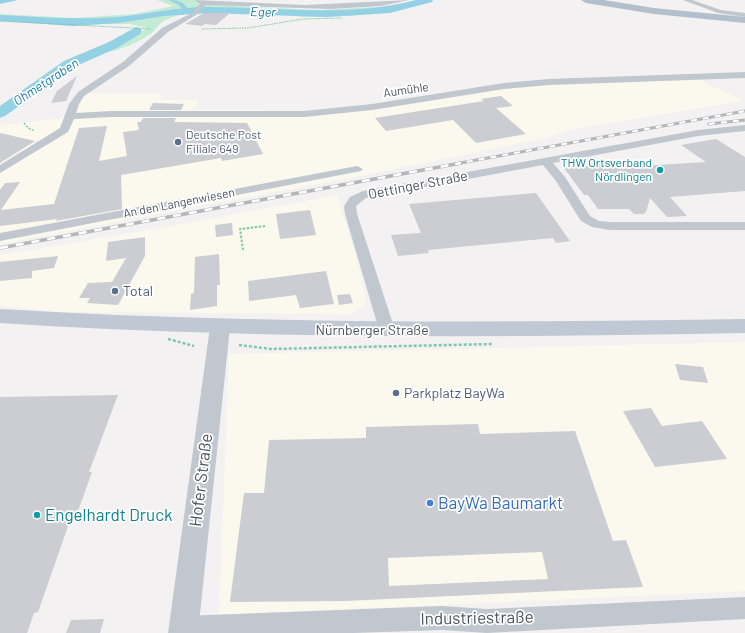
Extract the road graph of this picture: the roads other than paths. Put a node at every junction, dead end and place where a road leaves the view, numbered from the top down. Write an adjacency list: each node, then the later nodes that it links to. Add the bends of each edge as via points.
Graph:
1 (406, 0): 4 (street, via 318,8)
2 (588, 0): 6 (main road, via 654,11)
3 (686, 0): 5 (street, via 720,12)
4 (201, 3): 8 (street, via 194,14 165,30 126,64 81,94)
5 (745, 16)
6 (745, 20)
7 (745, 75): 8 (street, Aumühle, via 504,86 372,107 304,114 111,114)
8 (69, 119): 12 (street, via 64,130)
9 (745, 128): 10 (street, Oettinger Straße, via 698,133)
10 (546, 162): 13 (street, via 561,178 585,218 596,224); 18 (street, Oettinger Straße, via 363,195 354,200 350,206 351,214)
11 (358, 169): 14 (street, An den Langenwiesen)
12 (0, 170)
13 (745, 226)
14 (0, 237)
15 (0, 316): 17 (main road, Nürnberger Straße)
16 (745, 326): 18 (main road, Nürnberger Straße)
17 (220, 328): 18 (main road, Nürnberger Straße); 20 (street, Hofer Straße)
18 (387, 330)
19 (745, 608): 20 (street, Industriestraße, via 487,621 442,618)
20 (184, 630)

